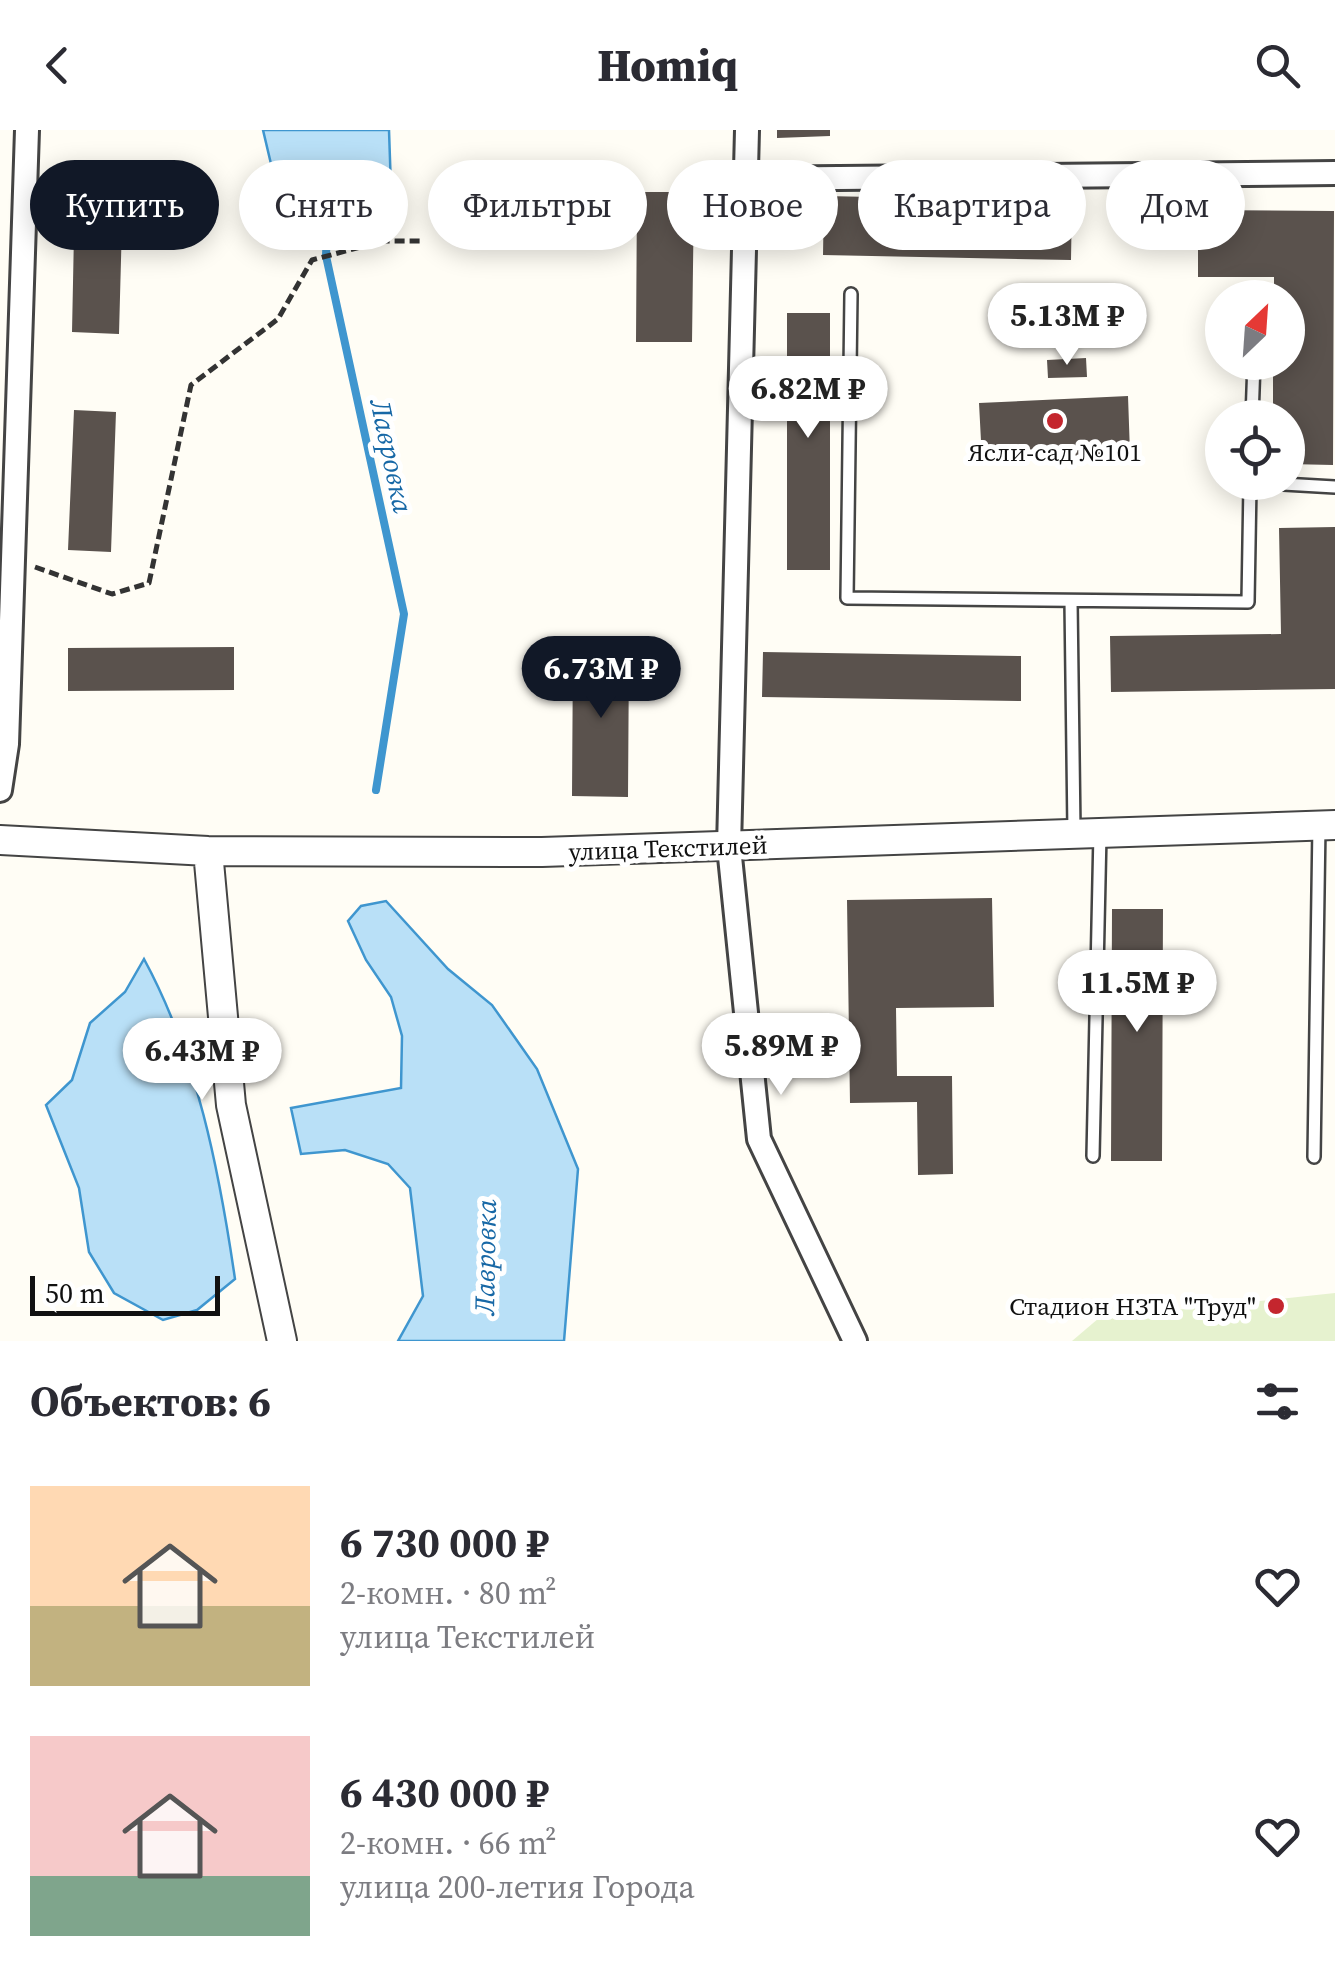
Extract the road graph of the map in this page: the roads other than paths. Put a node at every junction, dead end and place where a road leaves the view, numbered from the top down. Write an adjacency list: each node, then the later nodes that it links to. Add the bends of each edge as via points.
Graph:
1 (27, 130): 12 (street, via 7,744)
2 (747, 130): 3 (street)
3 (746, 160)
4 (1335, 173): 5 (street)
5 (838, 179)
6 (744, 250): 16 (street)
7 (851, 294): 11 (lane, via 847,598)
8 (1305, 486): 9 (lane)
9 (1335, 487)
10 (1250, 500): 11 (lane, via 1248,602)
11 (1071, 600): 14 (lane)
12 (0, 790)
13 (1327, 825): 14 (street, улица Текстилей); 19 (lane)
14 (1087, 833): 16 (street, улица Текстилей); 18 (lane)
15 (0, 840): 17 (street, улица Текстилей)
16 (729, 847): 17 (street, улица Текстилей); 21 (street, via 758,1139)
17 (208, 851): 20 (street, via 231,1105)
18 (1094, 1156)
19 (1314, 1158)
20 (282, 1341)
21 (856, 1341)

